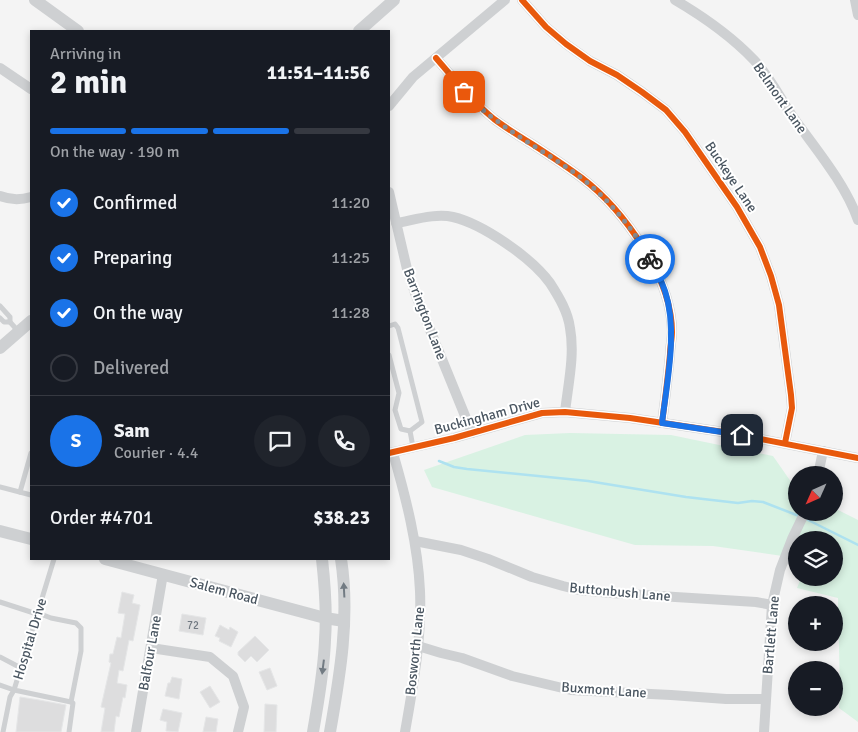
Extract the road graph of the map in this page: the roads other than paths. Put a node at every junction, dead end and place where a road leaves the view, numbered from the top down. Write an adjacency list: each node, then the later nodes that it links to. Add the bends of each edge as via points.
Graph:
1 (35, 0): 8 (street)
2 (394, 0): 9 (street)
3 (505, 0): 10 (street)
4 (522, 0): 31 (street, Buckeye Lane, via 566,44 666,110 685,132 745,220 760,247 780,305 792,408)
5 (675, 0): 17 (street, Belmont Lane, via 719,30 756,62 836,178)
6 (855, 0): 7 (street)
7 (858, 15)
8 (77, 30)
9 (360, 30)
10 (436, 58): 13 (street, via 413,77); 28 (street, via 464,92 495,120 594,188 632,230 648,254 665,291 672,331)
11 (0, 68): 12 (street)
12 (30, 88)
13 (390, 105)
14 (0, 196): 16 (street)
15 (390, 196): 18 (street, Barrington Lane)
16 (30, 197)
17 (858, 220)
18 (396, 223): 27 (street, via 442,216 473,224 510,247 543,275 562,303 570,327 572,340); 30 (street, Barrington Lane, via 417,299)
19 (0, 306): 21 (lane, via 10,317)
20 (0, 318): 21 (lane)
21 (10, 322): 24 (lane)
22 (30, 322): 24 (street)
23 (390, 326): 29 (lane, via 396,324 398,328 422,422)
24 (19, 332): 25 (street)
25 (0, 348)
26 (390, 359): 29 (lane, via 399,392 395,410 400,429)
27 (565, 412): 28 (street, Buckingham Drive); 30 (street, Buckingham Drive, via 542,413)
28 (662, 423): 31 (street, Buckingham Drive)
29 (410, 431): 32 (lane)
30 (472, 432): 32 (street, Buckingham Drive)
31 (785, 443): 33 (street, Buckingham Drive)
32 (413, 448): 34 (street, Buckingham Drive)
33 (823, 451): 36 (street, Buckingham Drive); 37 (street)
34 (391, 453): 44 (street, Bosworth Lane)
35 (30, 456): 39 (lane)
36 (858, 458)
37 (820, 466)
38 (0, 487): 39 (lane)
39 (20, 492): 40 (lane)
40 (30, 495)
41 (800, 521): 51 (street, Bartlett Lane, via 783,562)
42 (0, 531): 43 (street)
43 (30, 539)
44 (415, 542): 51 (street, Buttonbush Lane, via 461,550 532,577 579,590); 55 (street, Bosworth Lane, via 420,590)
45 (54, 560): 52 (lane, Hospital Drive)
46 (109, 560): 49 (street, Salem Road)
47 (322, 560): 53 (street)
48 (341, 560): 54 (street, one-way to 48)
49 (163, 574): 53 (street, Salem Road); 56 (street, Balfour Lane)
50 (0, 602): 52 (lane)
51 (772, 605): 61 (street, Bartlett Lane)
52 (38, 613): 58 (lane, Hospital Drive); 62 (lane, via 76,623 81,628 81,651)
53 (325, 618): 54 (street, Salem Road); 69 (street, one-way to 69, via 326,638)
54 (344, 621): 70 (street, via 341,669)
55 (418, 646): 61 (street, Buxmont Lane, via 512,676 571,690); 71 (street, Bosworth Lane)
56 (151, 648): 67 (street, Balfour Lane); 68 (street, via 210,657 233,676 244,707)
57 (0, 657): 58 (lane)
58 (21, 668): 60 (lane, Hospital Drive)
59 (0, 685): 60 (lane)
60 (14, 690): 62 (lane, Hospital Drive); 64 (lane)
61 (766, 699): 72 (street, Bartlett Lane)
62 (72, 702): 66 (lane)
63 (0, 712): 64 (lane)
64 (6, 714): 65 (lane)
65 (3, 732)
66 (68, 732)
67 (136, 732)
68 (238, 732)
69 (313, 732)
70 (330, 732)
71 (405, 732)
72 (764, 732)

